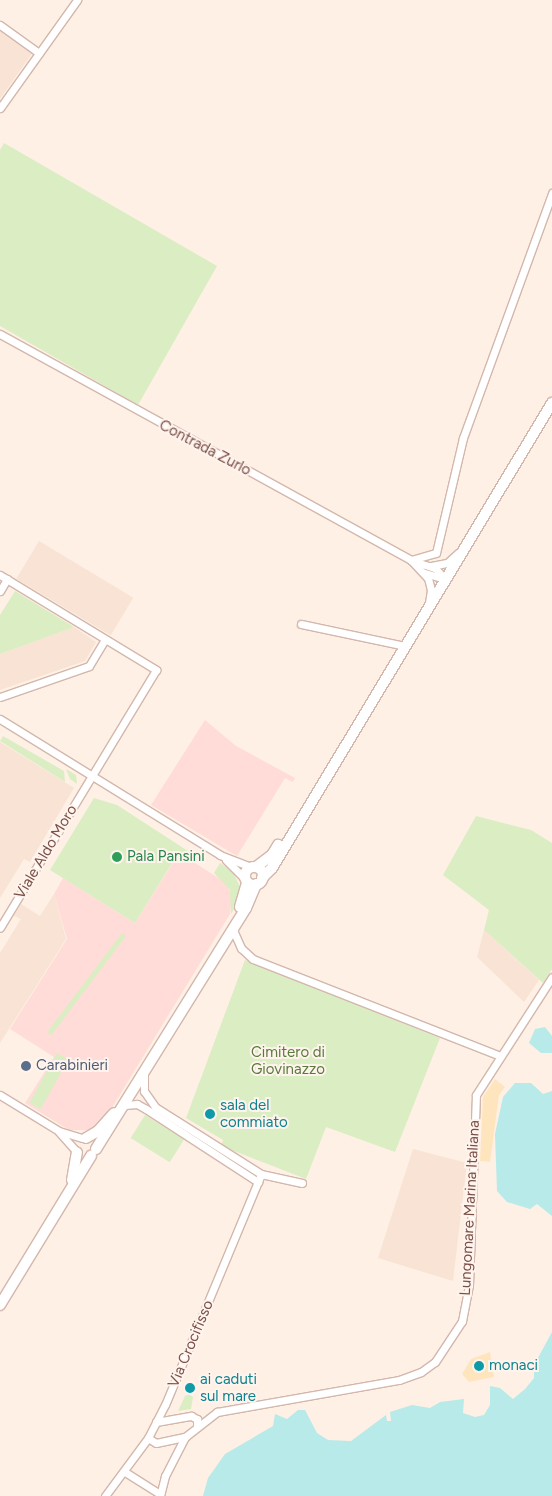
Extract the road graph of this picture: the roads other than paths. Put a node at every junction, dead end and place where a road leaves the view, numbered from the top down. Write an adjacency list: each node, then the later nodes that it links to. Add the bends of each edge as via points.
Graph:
1 (77, 0): 3 (street)
2 (0, 25): 3 (street)
3 (39, 53): 4 (street)
4 (0, 108)
5 (552, 193): 9 (street, via 463,438 436,553)
6 (0, 334): 9 (street, Contrada Zurlo)
7 (552, 403): 8 (main road)
8 (467, 543): 10 (street, via 447,563); 13 (main road)
9 (411, 560): 10 (street); 11 (street)
10 (431, 566): 13 (street)
11 (424, 572): 13 (street); 16 (street, via 431,590)
12 (0, 575): 14 (street)
13 (445, 579): 16 (main road)
14 (7, 580): 15 (street); 18 (street)
15 (0, 591)
16 (427, 608): 19 (main road)
17 (301, 624): 19 (street)
18 (105, 639): 20 (street, via 89,666); 23 (street, Viale Aldo Moro, via 156,670)
19 (405, 646): 22 (main road)
20 (0, 697)
21 (0, 719): 23 (street)
22 (356, 725): 25 (main road, via 272,855); 26 (main road, via 272,868)
23 (92, 776): 24 (street); 27 (street, Viale Aldo Moro)
24 (220, 855): 25 (street); 26 (street)
25 (254, 867): 26 (main road, via 262,872); 26 (main road, via 245,872)
26 (253, 881): 28 (main road); 35 (main road, via 118,1107 98,1131)
27 (0, 928)
28 (233, 930): 30 (street, via 240,948 253,959); 31 (main road)
29 (552, 977): 30 (street, Lungomare Marina Italiana)
30 (500, 1056): 46 (street, Lungomare Marina Italiana, via 476,1098 471,1266 462,1321 435,1362 421,1372 399,1380 217,1412)
31 (144, 1074): 33 (main road); 38 (street, via 144,1091 150,1102)
32 (0, 1095): 34 (street)
33 (125, 1105): 37 (main road); 39 (street, via 137,1104 146,1109)
34 (59, 1131): 35 (street); 36 (street)
35 (84, 1138): 36 (main road, via 76,1146); 37 (main road, via 94,1142)
36 (77, 1152): 37 (main road, via 84,1158); 41 (main road, via 74,1178)
37 (94, 1153): 41 (main road)
38 (261, 1174): 39 (street, Via Crocifisso); 40 (street)
39 (258, 1182): 43 (street, Via Crocifisso)
40 (302, 1183)
41 (42, 1236): 42 (main road)
42 (0, 1304)
43 (165, 1405): 44 (street); 45 (street, Via Crocifisso)
44 (175, 1418): 45 (street); 46 (street, via 197,1418)
45 (156, 1422): 48 (street, Via Crocifisso)
46 (197, 1426): 47 (street, Lungomare Marina Italiana)
47 (185, 1437): 48 (street, via 156,1443); 50 (street, Lungomare Marina Italiana)
48 (148, 1438): 49 (street, Via Crocifisso)
49 (125, 1472): 50 (street); 51 (street, Via Crocifisso)
50 (160, 1495)
51 (105, 1496)

